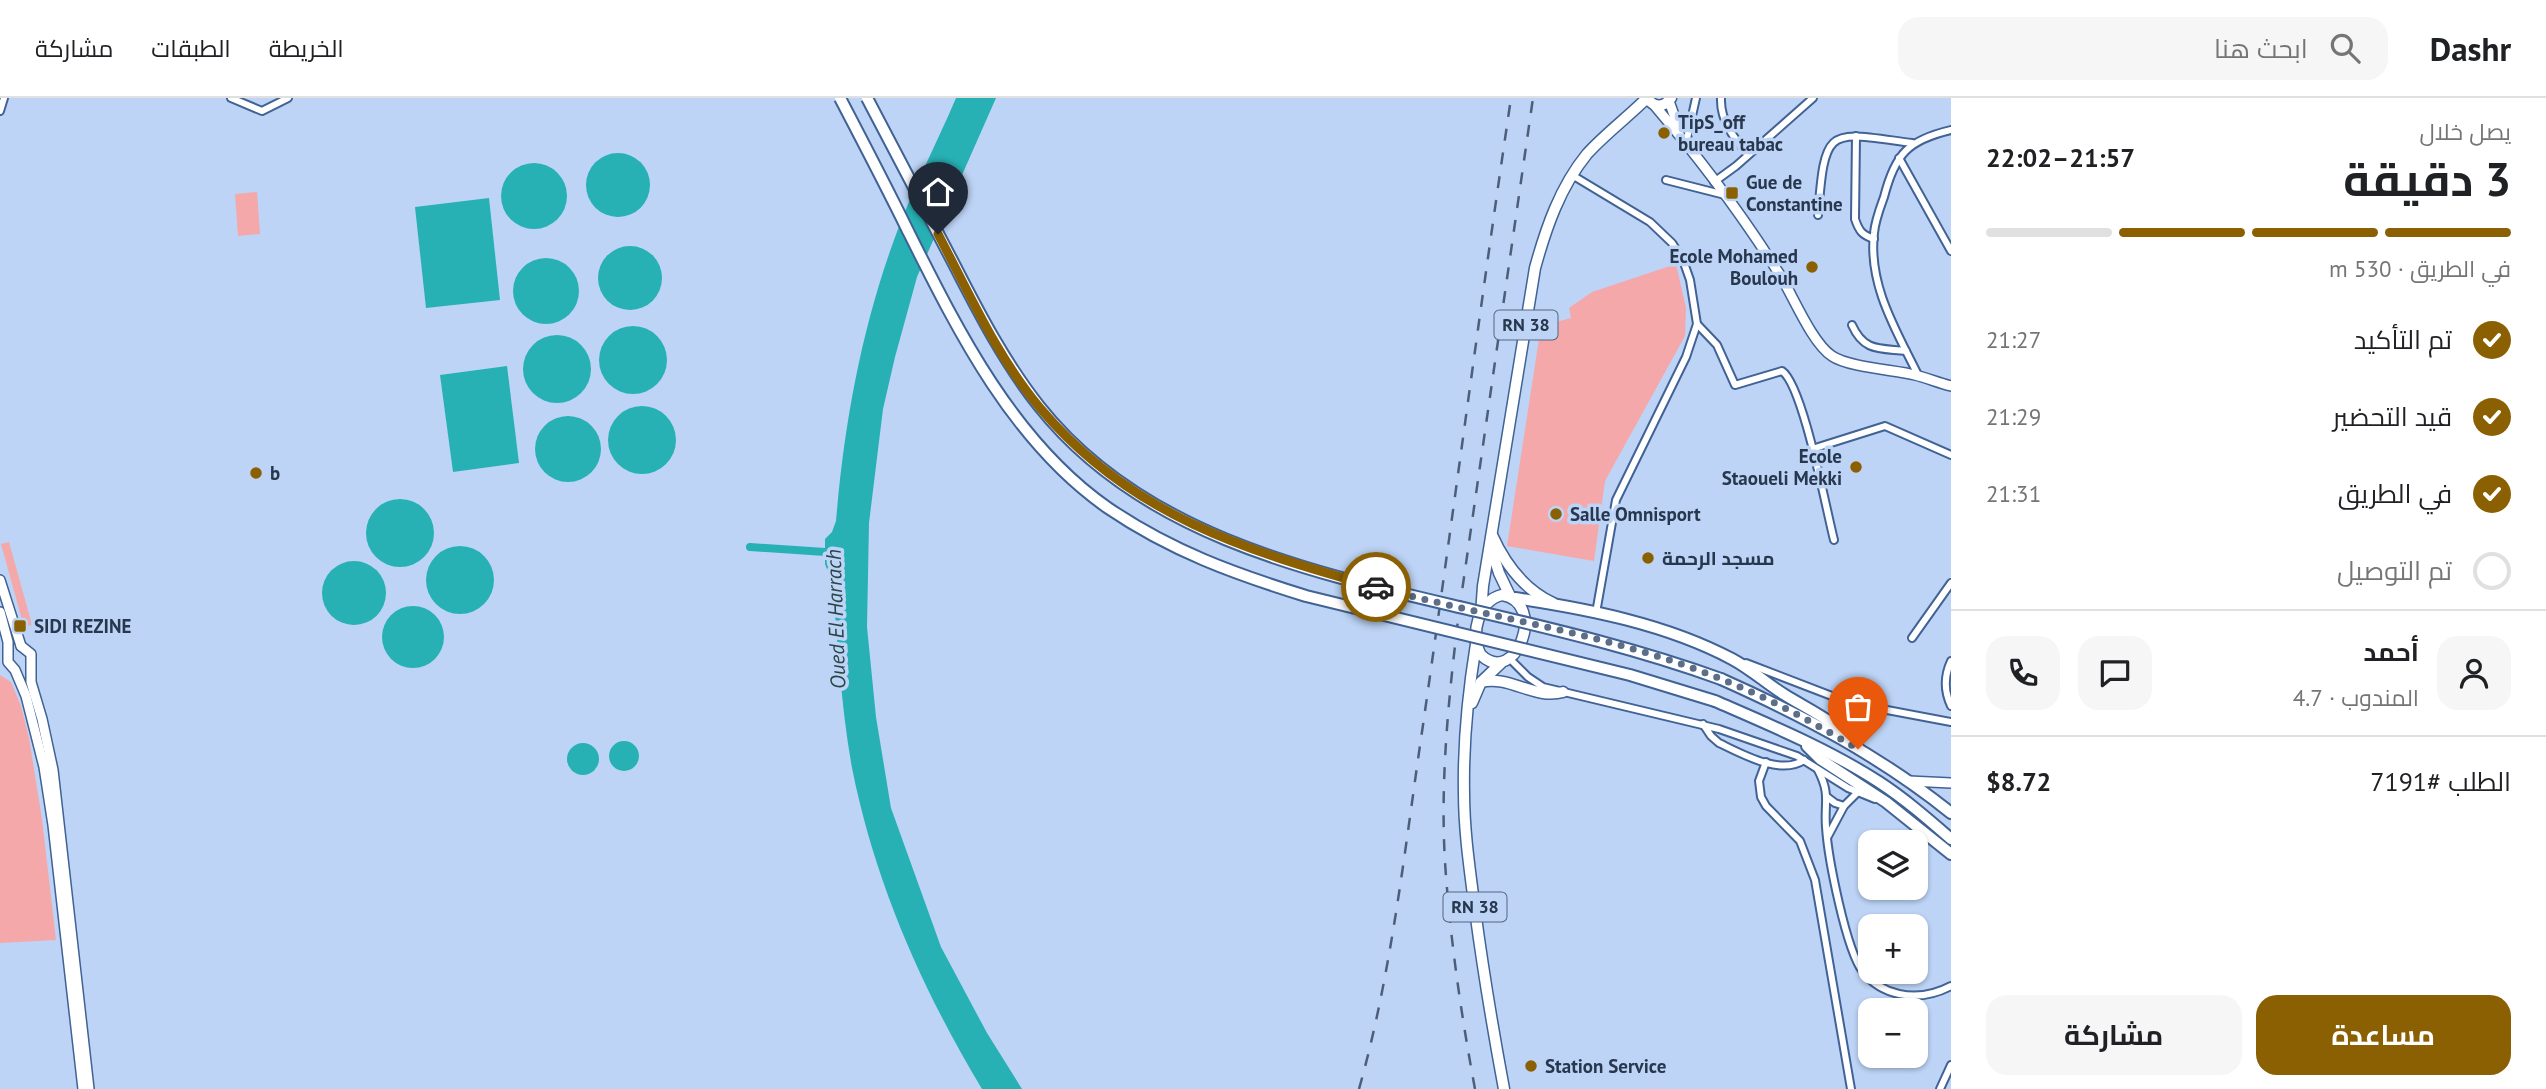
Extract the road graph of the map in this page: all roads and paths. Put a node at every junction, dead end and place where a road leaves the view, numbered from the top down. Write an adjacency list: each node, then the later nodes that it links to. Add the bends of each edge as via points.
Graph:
1 (4, 98): 11 (street)
2 (231, 98): 3 (street, via 262,111)
3 (288, 98)
4 (840, 98): 58 (highway, bridge, via 951,317 1007,405 1069,476 1107,507 1182,552 1261,583 1630,675 1715,701)
5 (867, 98): 59 (highway, bridge, via 1005,358 1070,439 1146,500 1230,542 1308,568 1632,650 1721,679 1797,713)
6 (1696, 98): 14 (street)
7 (1721, 98): 16 (street, via 1731,135)
8 (1813, 98): 16 (street)
9 (1670, 99): 10 (main road, RN 38, via 1663,106); 14 (main road)
10 (1652, 103): 14 (main road); 18 (main road, RN 38, via 1617,127)
11 (0, 111)
12 (1951, 130): 15 (street)
13 (1856, 136): 15 (street); 22 (street, via 1836,139 1825,155); 23 (street, via 1855,219 1859,230)
14 (1684, 140): 20 (main road)
15 (1912, 143): 17 (street)
16 (1748, 155): 20 (street)
17 (1899, 158): 23 (street, via 1890,173); 24 (street)
18 (1573, 175): 25 (street, via 1650,222 1672,243 1690,279); 32 (main road, RN 38, via 1549,222 1535,268)
19 (1666, 180): 21 (street)
20 (1714, 182): 21 (main road)
21 (1725, 195): 28 (main road, via 1822,347 1847,362)
22 (1818, 215)
23 (1874, 239): 27 (street, via 1877,284)
24 (1951, 251)
25 (1697, 324): 30 (street, via 1717,345 1735,385 1782,371 1789,375); 40 (street, via 1686,357 1616,500)
26 (1852, 325): 27 (street, via 1857,338 1871,347)
27 (1906, 351): 28 (street)
28 (1918, 376): 29 (main road)
29 (1951, 386)
30 (1812, 449): 31 (street, via 1885,426); 33 (street)
31 (1951, 455)
32 (1492, 534): 34 (main road, RN 38); 38 (main road, via 1521,580)
33 (1834, 540)
34 (1491, 547): 37 (main road, RN 38); 41 (main road, RN 38)
35 (0, 580): 44 (main road)
36 (1951, 583): 42 (street)
37 (1513, 597): 38 (highway); 41 (main road, via 1502,595 1488,601); 47 (main road, via 1523,608 1525,621 1517,652)
38 (1563, 607): 40 (highway)
39 (0, 612): 45 (main road)
40 (1596, 613): 46 (highway, via 1672,633)
41 (1481, 614): 43 (main road)
42 (1912, 638)
43 (1476, 644): 47 (main road, via 1485,659); 56 (main road, RN 38)
44 (21, 646): 45 (main road); 49 (main road, via 31,654)
45 (6, 655): 50 (main road)
46 (1734, 660): 55 (street, via 1850,703); 59 (highway, via 1839,728)
47 (1506, 661): 52 (main road, RN 38); 53 (street, via 1538,685)
48 (1951, 661): 54 (street, via 1945,694)
49 (30, 664): 50 (main road); 76 (main road, via 53,770)
50 (13, 669): 51 (main road); 75 (main road, via 34,723 44,767)
51 (1, 670)
52 (1481, 682): 53 (main road, via 1499,682 1544,695); 56 (main road, RN 38)
53 (1563, 692): 57 (street)
54 (1951, 706)
55 (1951, 722)
56 (1466, 724): 77 (main road, RN 38, via 1465,827)
57 (1703, 724): 60 (street); 61 (street, via 1719,743)
58 (1803, 741): 67 (highway, via 1820,759); 71 (highway, via 1876,780)
59 (1858, 749): 63 (highway)
60 (1804, 760): 61 (street, via 1785,767); 62 (street)
61 (1766, 762): 78 (street, via 1759,781 1761,797 1800,841 1815,880)
62 (1817, 768): 65 (street); 66 (street)
63 (1909, 780): 64 (main road); 69 (highway)
64 (1951, 783)
65 (1857, 793): 67 (street); 68 (street)
66 (1827, 797): 68 (street); 70 (street)
67 (1886, 802): 72 (highway)
68 (1844, 806): 70 (street)
69 (1951, 813)
70 (1827, 838): 73 (street, via 1848,936 1861,970 1890,992 1913,996)
71 (1951, 839)
72 (1951, 854)
73 (1951, 989)
74 (1951, 1065): 79 (street)
75 (83, 1089)
76 (89, 1089)
77 (1504, 1089)
78 (1851, 1089)
79 (1940, 1089)

